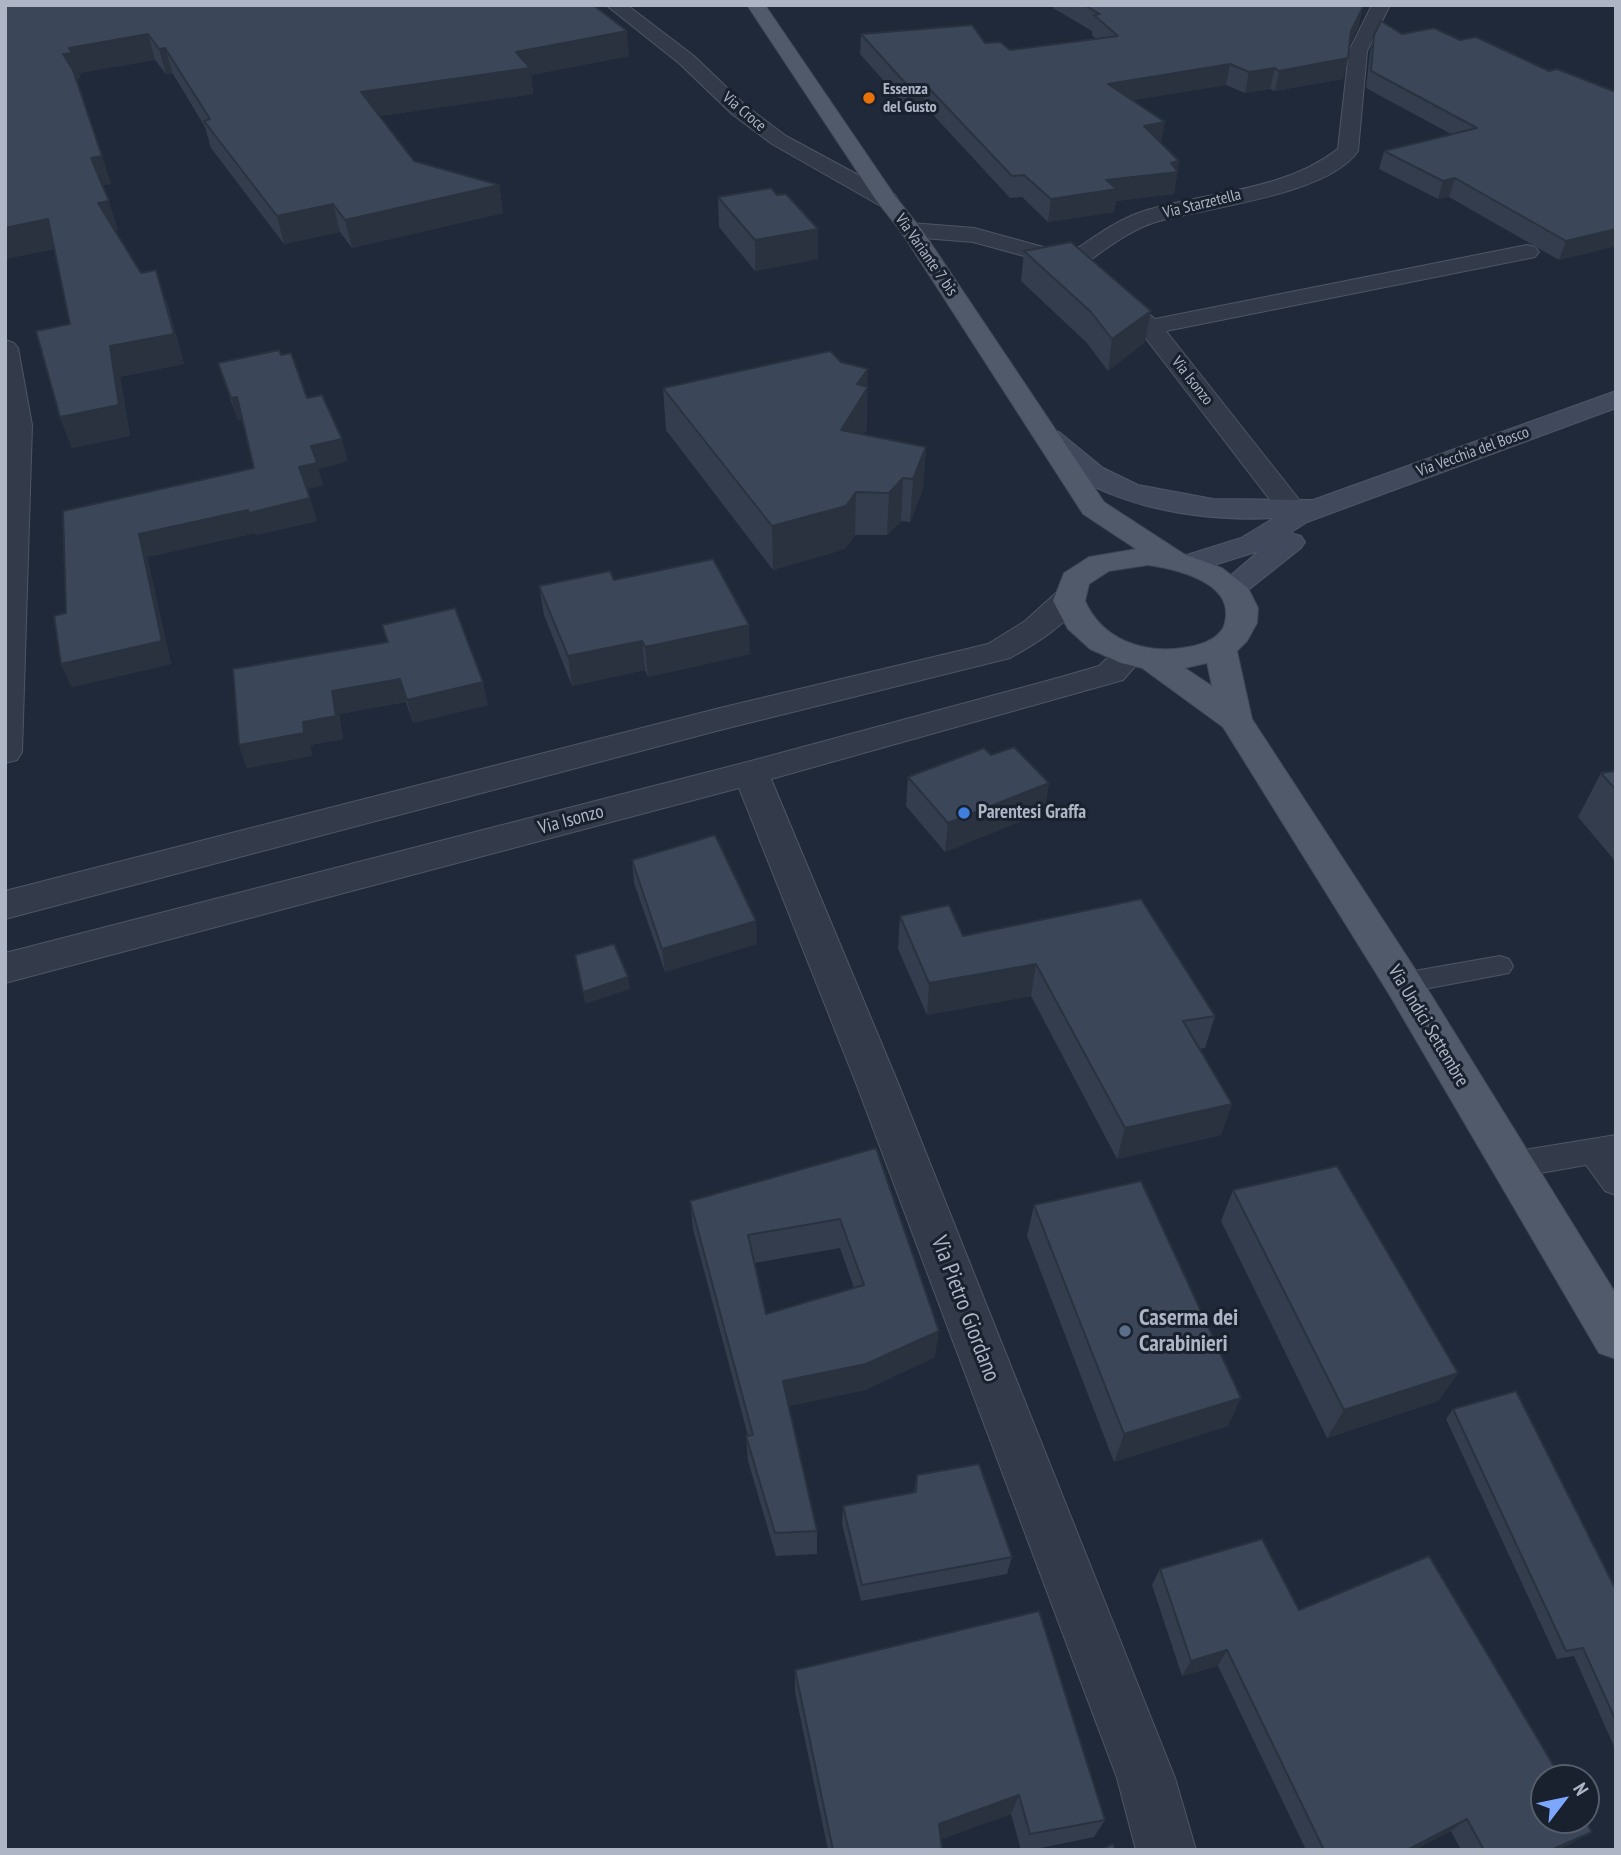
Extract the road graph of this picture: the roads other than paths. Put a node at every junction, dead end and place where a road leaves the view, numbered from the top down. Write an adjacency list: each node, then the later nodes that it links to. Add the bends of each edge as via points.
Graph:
1 (615, 5): 4 (street, Via Croce, via 779,140)
2 (756, 5): 4 (main road, Via Variante 7 bis)
3 (1381, 5): 7 (street, Via Starzetella, via 1358,51 1348,151 1340,159 1310,175 1140,220)
4 (887, 200): 5 (main road, Via Variante 7 bis)
5 (911, 230): 7 (street, via 974,235); 11 (main road, Via Variante 7 bis)
6 (1527, 252): 8 (street)
7 (1091, 278): 8 (street, Via Isonzo)
8 (1150, 327): 15 (street, Via Isonzo)
9 (5, 348): 12 (street, via 18,425)
10 (1616, 399): 13 (main road, Via Vecchia del Bosco)
11 (1049, 438): 14 (main road, Via Variante 7 bis); 15 (main road, via 1111,486 1201,508)
12 (9, 494): 23 (street)
13 (1329, 505): 15 (main road, Via Vecchia del Bosco); 18 (main road, Via Vecchia del Bosco, via 1311,525)
14 (1093, 508): 16 (main road, Via Variante 7 bis); 17 (main road)
15 (1294, 512): 16 (main road, Via Vecchia del Bosco, via 1252,544)
16 (1180, 561): 17 (main road, via 1126,557); 18 (main road, via 1214,575)
17 (1091, 567): 19 (main road, via 1071,586)
18 (1231, 588): 20 (main road, via 1241,604 1242,621 1236,636)
19 (1068, 598): 21 (main road, via 1072,615 1084,631 1104,645); 25 (street, via 1023,639 999,651)
20 (1220, 648): 21 (main road, via 1177,661); 22 (main road)
21 (1142, 658): 22 (main road); 24 (street, Via Isonzo, via 1111,673)
22 (1234, 719): 28 (main road, Via Undici Settembre)
23 (5, 751)
24 (751, 773): 27 (street, Via Isonzo); 33 (street, Via Pietro Giordano, via 877,1083 1146,1778)
25 (5, 905)
26 (1500, 966): 28 (lane)
27 (5, 968)
28 (1402, 983): 30 (main road, Via Undici Settembre)
29 (1604, 1149): 30 (lane); 31 (lane)
30 (1513, 1165): 32 (main road, Via Undici Settembre)
31 (1616, 1182)
32 (1616, 1337)
33 (1166, 1850)

